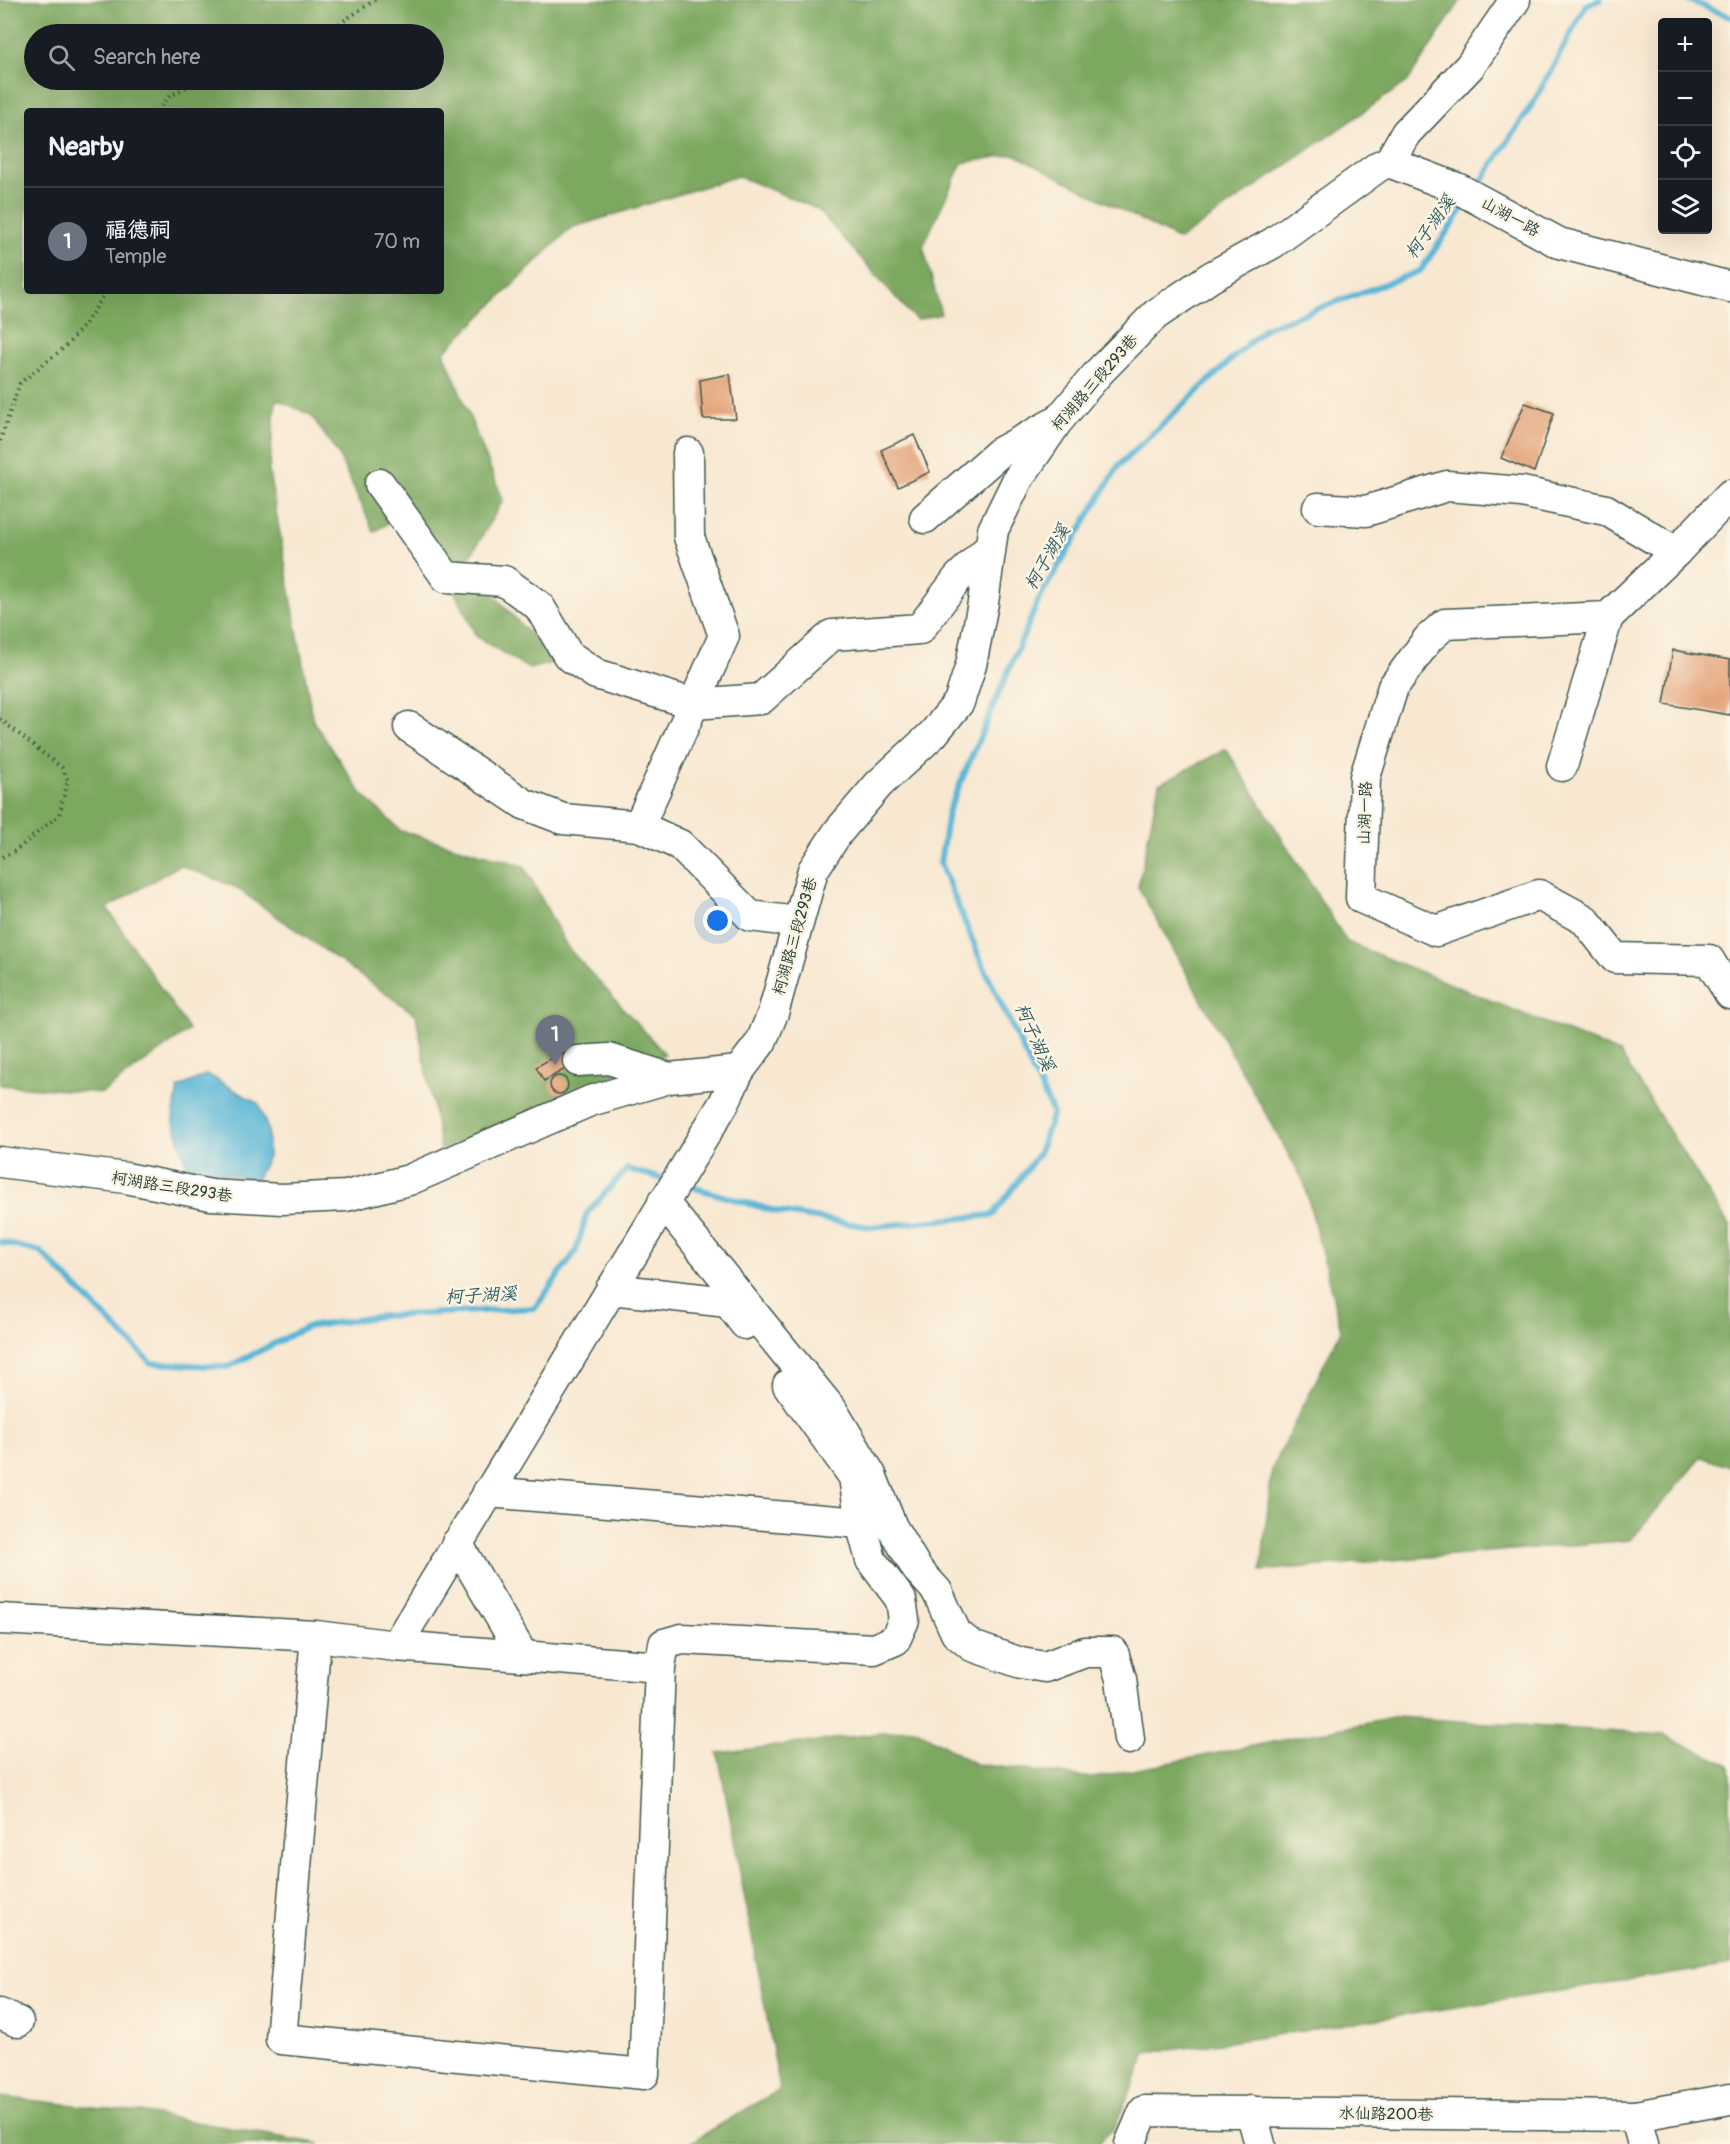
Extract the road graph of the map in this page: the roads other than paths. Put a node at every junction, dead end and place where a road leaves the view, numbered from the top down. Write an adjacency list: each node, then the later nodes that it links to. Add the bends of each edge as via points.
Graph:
1 (1515, 0): 2 (street, via 1470,66 1406,133)
2 (1389, 162): 3 (street, 山湖一路, via 1472,195 1559,243); 4 (street, 柯湖路三段293巷, via 1274,243 1211,277 1155,315)
3 (1730, 287)
4 (1057, 422): 9 (street, via 999,453); 10 (street, 柯湖路三段293巷, via 1018,479 993,530)
5 (688, 453): 13 (street, via 689,537 724,636)
6 (380, 484): 13 (street, via 446,577 504,581 539,606 568,655 596,674)
7 (1730, 495): 11 (street)
8 (1318, 508): 11 (street, via 1366,511 1448,486 1522,492 1606,510)
9 (926, 518)
10 (990, 547): 13 (street, via 958,578 920,629 832,635 761,699); 17 (street, 柯湖路三段293巷, via 971,664 959,702 838,832 813,870)
11 (1676, 552): 12 (street)
12 (1608, 617): 15 (street); 18 (street, 山湖一路, via 1445,624 1428,639 1393,687 1365,777 1361,898 1436,931 1539,895 1585,920 1615,958 1708,960)
13 (694, 704): 16 (street)
14 (409, 727): 16 (street, via 524,804 563,819)
15 (1562, 766)
16 (639, 826): 17 (street, via 680,845 750,916)
17 (797, 922): 20 (street, 柯湖路三段293巷, via 773,1013 761,1042)
18 (1730, 994)
19 (578, 1061): 21 (street, via 609,1059)
20 (739, 1071): 21 (street, 柯湖路三段293巷); 23 (street, via 724,1103)
21 (669, 1078): 22 (street, 柯湖路三段293巷, via 590,1101 409,1180 346,1196 282,1199 211,1195 126,1178)
22 (0, 1162)
23 (663, 1202): 24 (street); 33 (street, via 832,1410 871,1475 892,1527 917,1569 937,1591 956,1633 972,1646 1021,1663 1046,1666 1085,1652 1113,1652)
24 (611, 1289): 25 (street); 26 (street, via 728,1302 854,1477)
25 (489, 1492): 26 (street); 27 (street)
26 (861, 1522): 32 (street, via 871,1560 901,1600 904,1620 895,1640 874,1649 682,1639 664,1644)
27 (458, 1544): 30 (street); 31 (street)
28 (0, 1619): 29 (street)
29 (316, 1636): 30 (street); 32 (street, via 281,2039 644,2074)
30 (396, 1646): 31 (street)
31 (523, 1656): 32 (street)
32 (660, 1667)
33 (1129, 1739)
34 (1730, 2099): 36 (street, 水仙路200巷)
35 (1251, 2111): 36 (street, 水仙路200巷); 37 (street, 水仙路200巷, via 1144,2111); 38 (street)
36 (1639, 2130)
37 (1130, 2144)
38 (1260, 2144)

